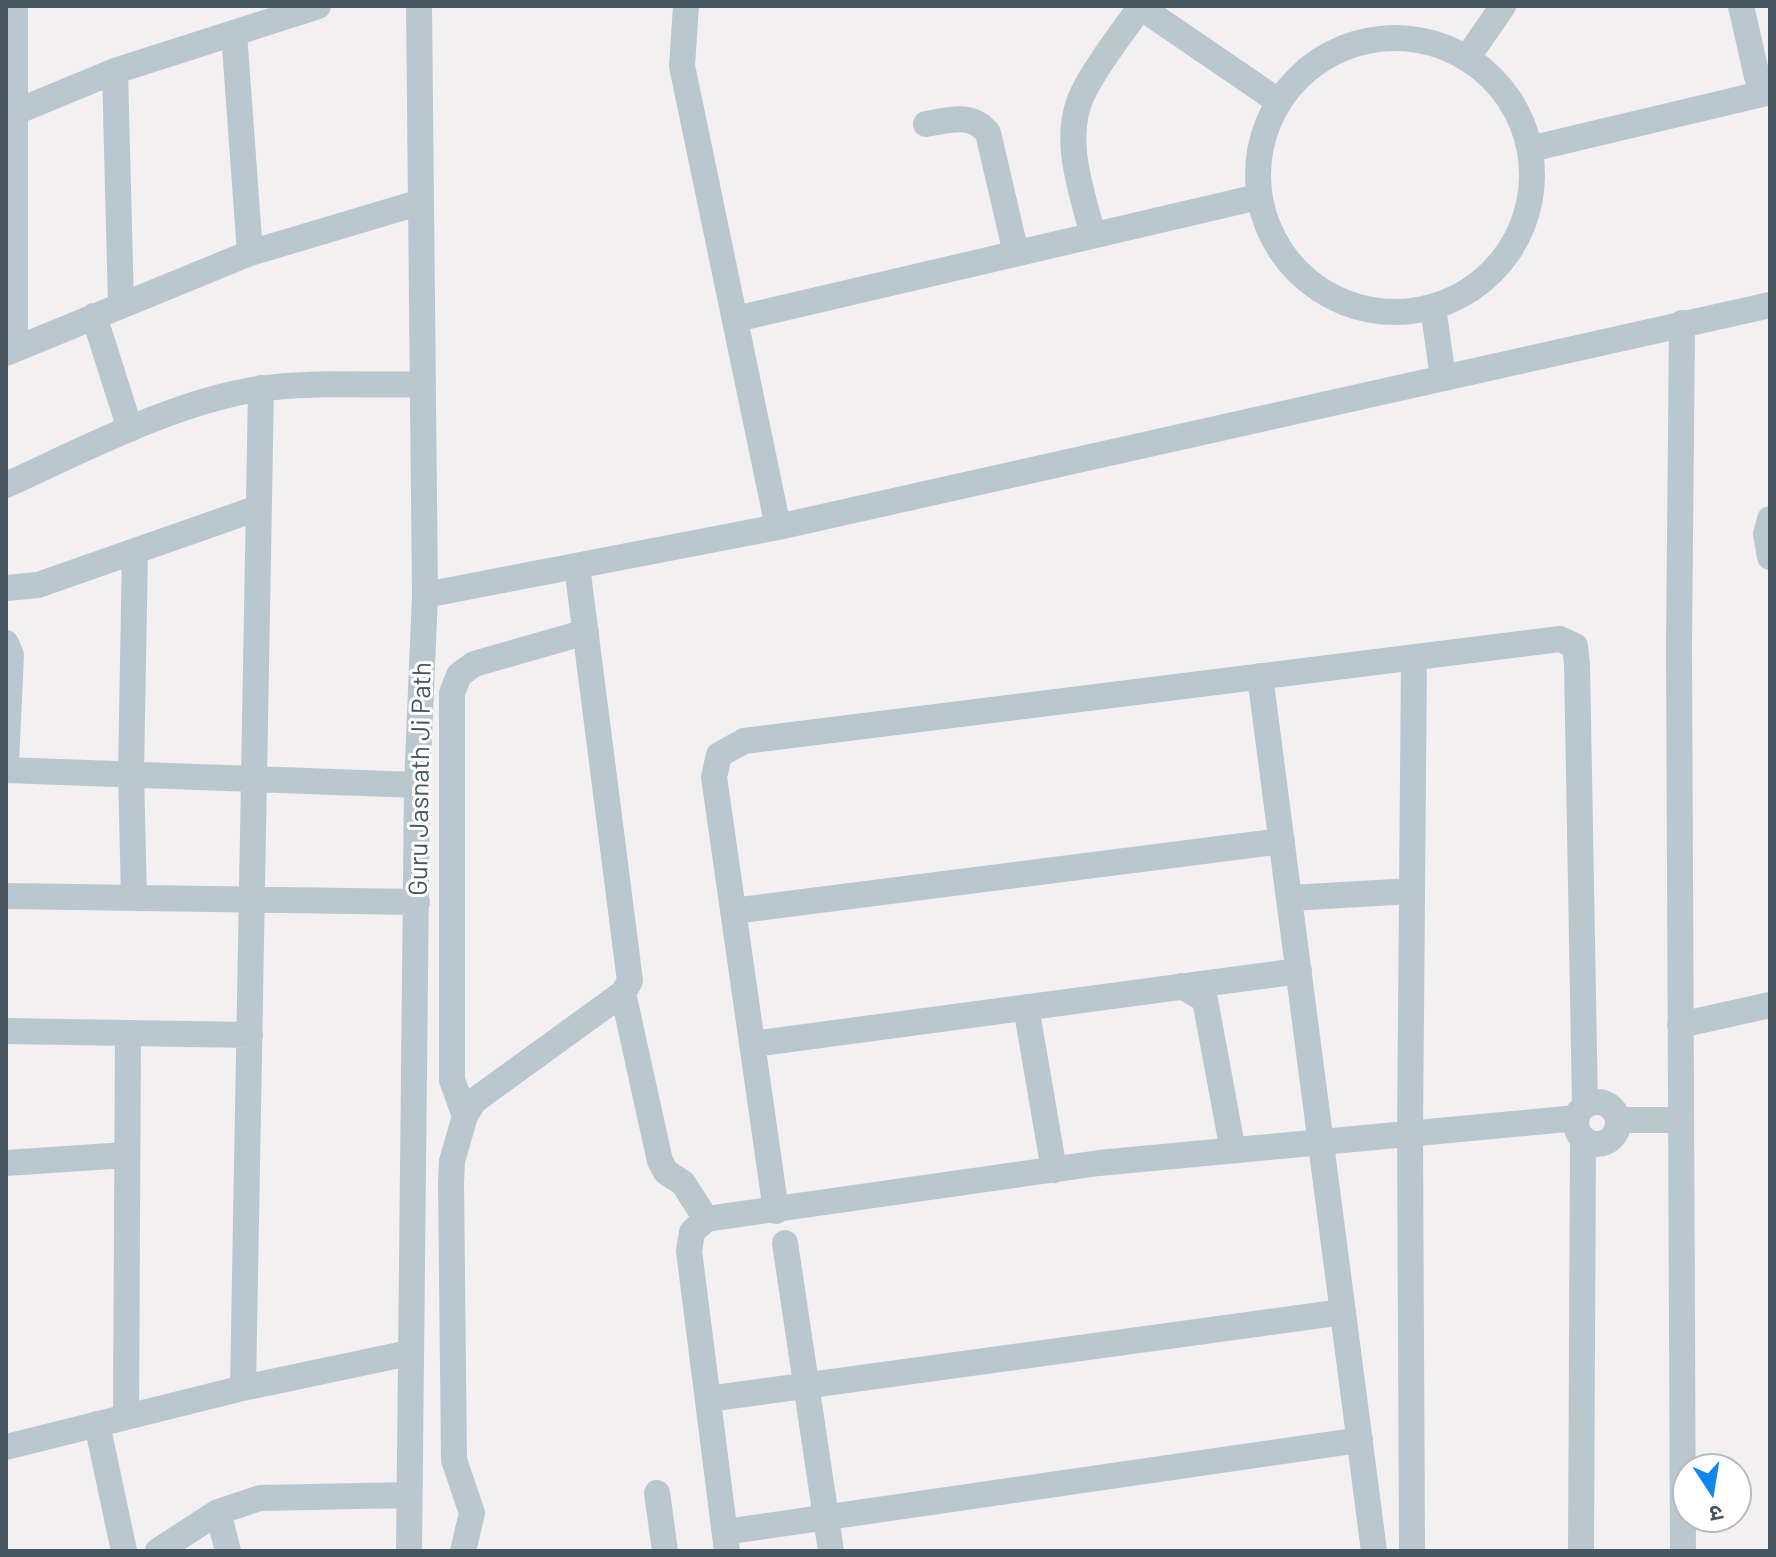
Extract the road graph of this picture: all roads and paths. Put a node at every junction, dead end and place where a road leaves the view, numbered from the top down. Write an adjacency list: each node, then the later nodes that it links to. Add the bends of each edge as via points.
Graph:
1 (15, 6): 14 (street)
2 (318, 6): 8 (street)
3 (419, 6): 18 (street, Guru Jasnath Ji Path)
4 (686, 6): 26 (street, via 682,66)
5 (1140, 6): 13 (street); 19 (street, via 1078,106 1076,172)
6 (1503, 6): 10 (street)
7 (1741, 6): 12 (street)
8 (261, 16): 9 (street)
9 (234, 33): 11 (street); 20 (street)
10 (1467, 58): 13 (street, via 1412,38 1373,39 1336,50 1303,71); 16 (street, via 1509,97)
11 (115, 71): 14 (street); 22 (street)
12 (1765, 93): 16 (street)
13 (1278, 101): 17 (street, via 1257,163)
14 (11, 114): 28 (street)
15 (926, 124): 21 (street, via 963,118 979,122 988,133)
16 (1530, 149): 24 (street, via 1534,169 1529,208 1515,244 1491,274 1464,294)
17 (1258, 197): 19 (street); 24 (street, via 1267,229 1284,257 1326,293 1367,310 1400,313)
18 (421, 202): 20 (street); 30 (street, Guru Jasnath Ji Path)
19 (1093, 235): 21 (street)
20 (250, 253): 22 (street)
21 (1016, 253): 26 (street)
22 (121, 305): 25 (street)
23 (1770, 305): 27 (street)
24 (1433, 307): 29 (street)
25 (94, 316): 28 (street); 32 (street)
26 (736, 319): 36 (street)
27 (1682, 323): 29 (street); 64 (street)
28 (11, 351)
29 (1443, 378): 36 (street)
30 (423, 384): 31 (street); 41 (street, Guru Jasnath Ji Path)
31 (261, 388): 32 (street); 34 (street)
32 (130, 429): 33 (street)
33 (6, 485)
34 (258, 508): 37 (street); 49 (street)
35 (1770, 519): 38 (street)
36 (778, 527): 39 (street)
37 (135, 551): 40 (street, via 38,585); 48 (street)
38 (1770, 557)
39 (577, 566): 41 (street); 42 (street)
40 (6, 588)
41 (425, 595): 50 (street, Guru Jasnath Ji Path)
42 (586, 632): 61 (street, via 629,964 630,981); 69 (street, via 474,664 459,675 452,693 452,1080)
43 (6, 643): 46 (street, via 11,655)
44 (1414, 657): 45 (street); 52 (street); 72 (street, via 1560,639 1575,646)
45 (1260, 676): 51 (street); 58 (street, via 744,741 719,755 714,777)
46 (6, 763)
47 (6, 770): 48 (street)
48 (131, 773): 49 (street); 54 (street)
49 (253, 778): 50 (street); 56 (street)
50 (417, 785): 57 (street, Guru Jasnath Ji Path)
51 (1282, 841): 55 (street); 58 (street)
52 (1412, 891): 55 (street); 73 (street)
53 (6, 896): 54 (street)
54 (134, 898): 56 (street)
55 (1290, 898): 59 (street)
56 (250, 900): 57 (street); 67 (street)
57 (417, 902): 83 (street, Guru Jasnath Ji Path)
58 (733, 911): 68 (street)
59 (1299, 971): 60 (street); 75 (street)
60 (1182, 986): 63 (street); 74 (street, via 1205,1000)
61 (623, 993): 69 (street, via 490,1086); 80 (street, via 660,1161 683,1183)
62 (1770, 1005): 64 (street)
63 (1026, 1007): 68 (street); 78 (street)
64 (1680, 1025): 71 (street)
65 (6, 1031): 66 (street)
66 (128, 1033): 67 (street); 76 (street)
67 (250, 1035): 85 (street)
68 (753, 1044): 79 (street)
69 (465, 1116): 100 (street, via 451,1183 454,1460 472,1513)
70 (1618, 1120): 71 (street); 72 (street, via 1605,1103); 72 (street, via 1616,1132 1594,1144)
71 (1681, 1120): 106 (street)
72 (1581, 1121): 73 (street); 105 (street)
73 (1410, 1133): 75 (street); 104 (street)
74 (1230, 1135)
75 (1322, 1141): 78 (street); 82 (street)
76 (126, 1155): 77 (street); 87 (street)
77 (6, 1163)
78 (1054, 1170): 79 (street)
79 (776, 1211): 80 (street)
80 (706, 1219): 86 (street, via 692,1232 689,1251)
81 (785, 1243): 84 (street)
82 (1343, 1312): 84 (street); 89 (street)
83 (409, 1353): 85 (street); 92 (street, Guru Jasnath Ji Path)
84 (807, 1386): 86 (street); 94 (street)
85 (243, 1388): 87 (street)
86 (708, 1399): 95 (street)
87 (126, 1417): 88 (street)
88 (97, 1424): 90 (street); 96 (street)
89 (1360, 1440): 94 (street); 103 (street)
90 (6, 1447)
91 (657, 1493): 101 (street)
92 (409, 1495): 93 (street, via 260,1498); 99 (street, Guru Jasnath Ji Path)
93 (218, 1512): 97 (street); 98 (street)
94 (827, 1517): 95 (street); 102 (street)
95 (726, 1542)
96 (124, 1551)
97 (158, 1551)
98 (228, 1551)
99 (409, 1551)
100 (463, 1551)
101 (665, 1551)
102 (831, 1551)
103 (1374, 1551)
104 (1412, 1551)
105 (1581, 1551)
106 (1683, 1551)

